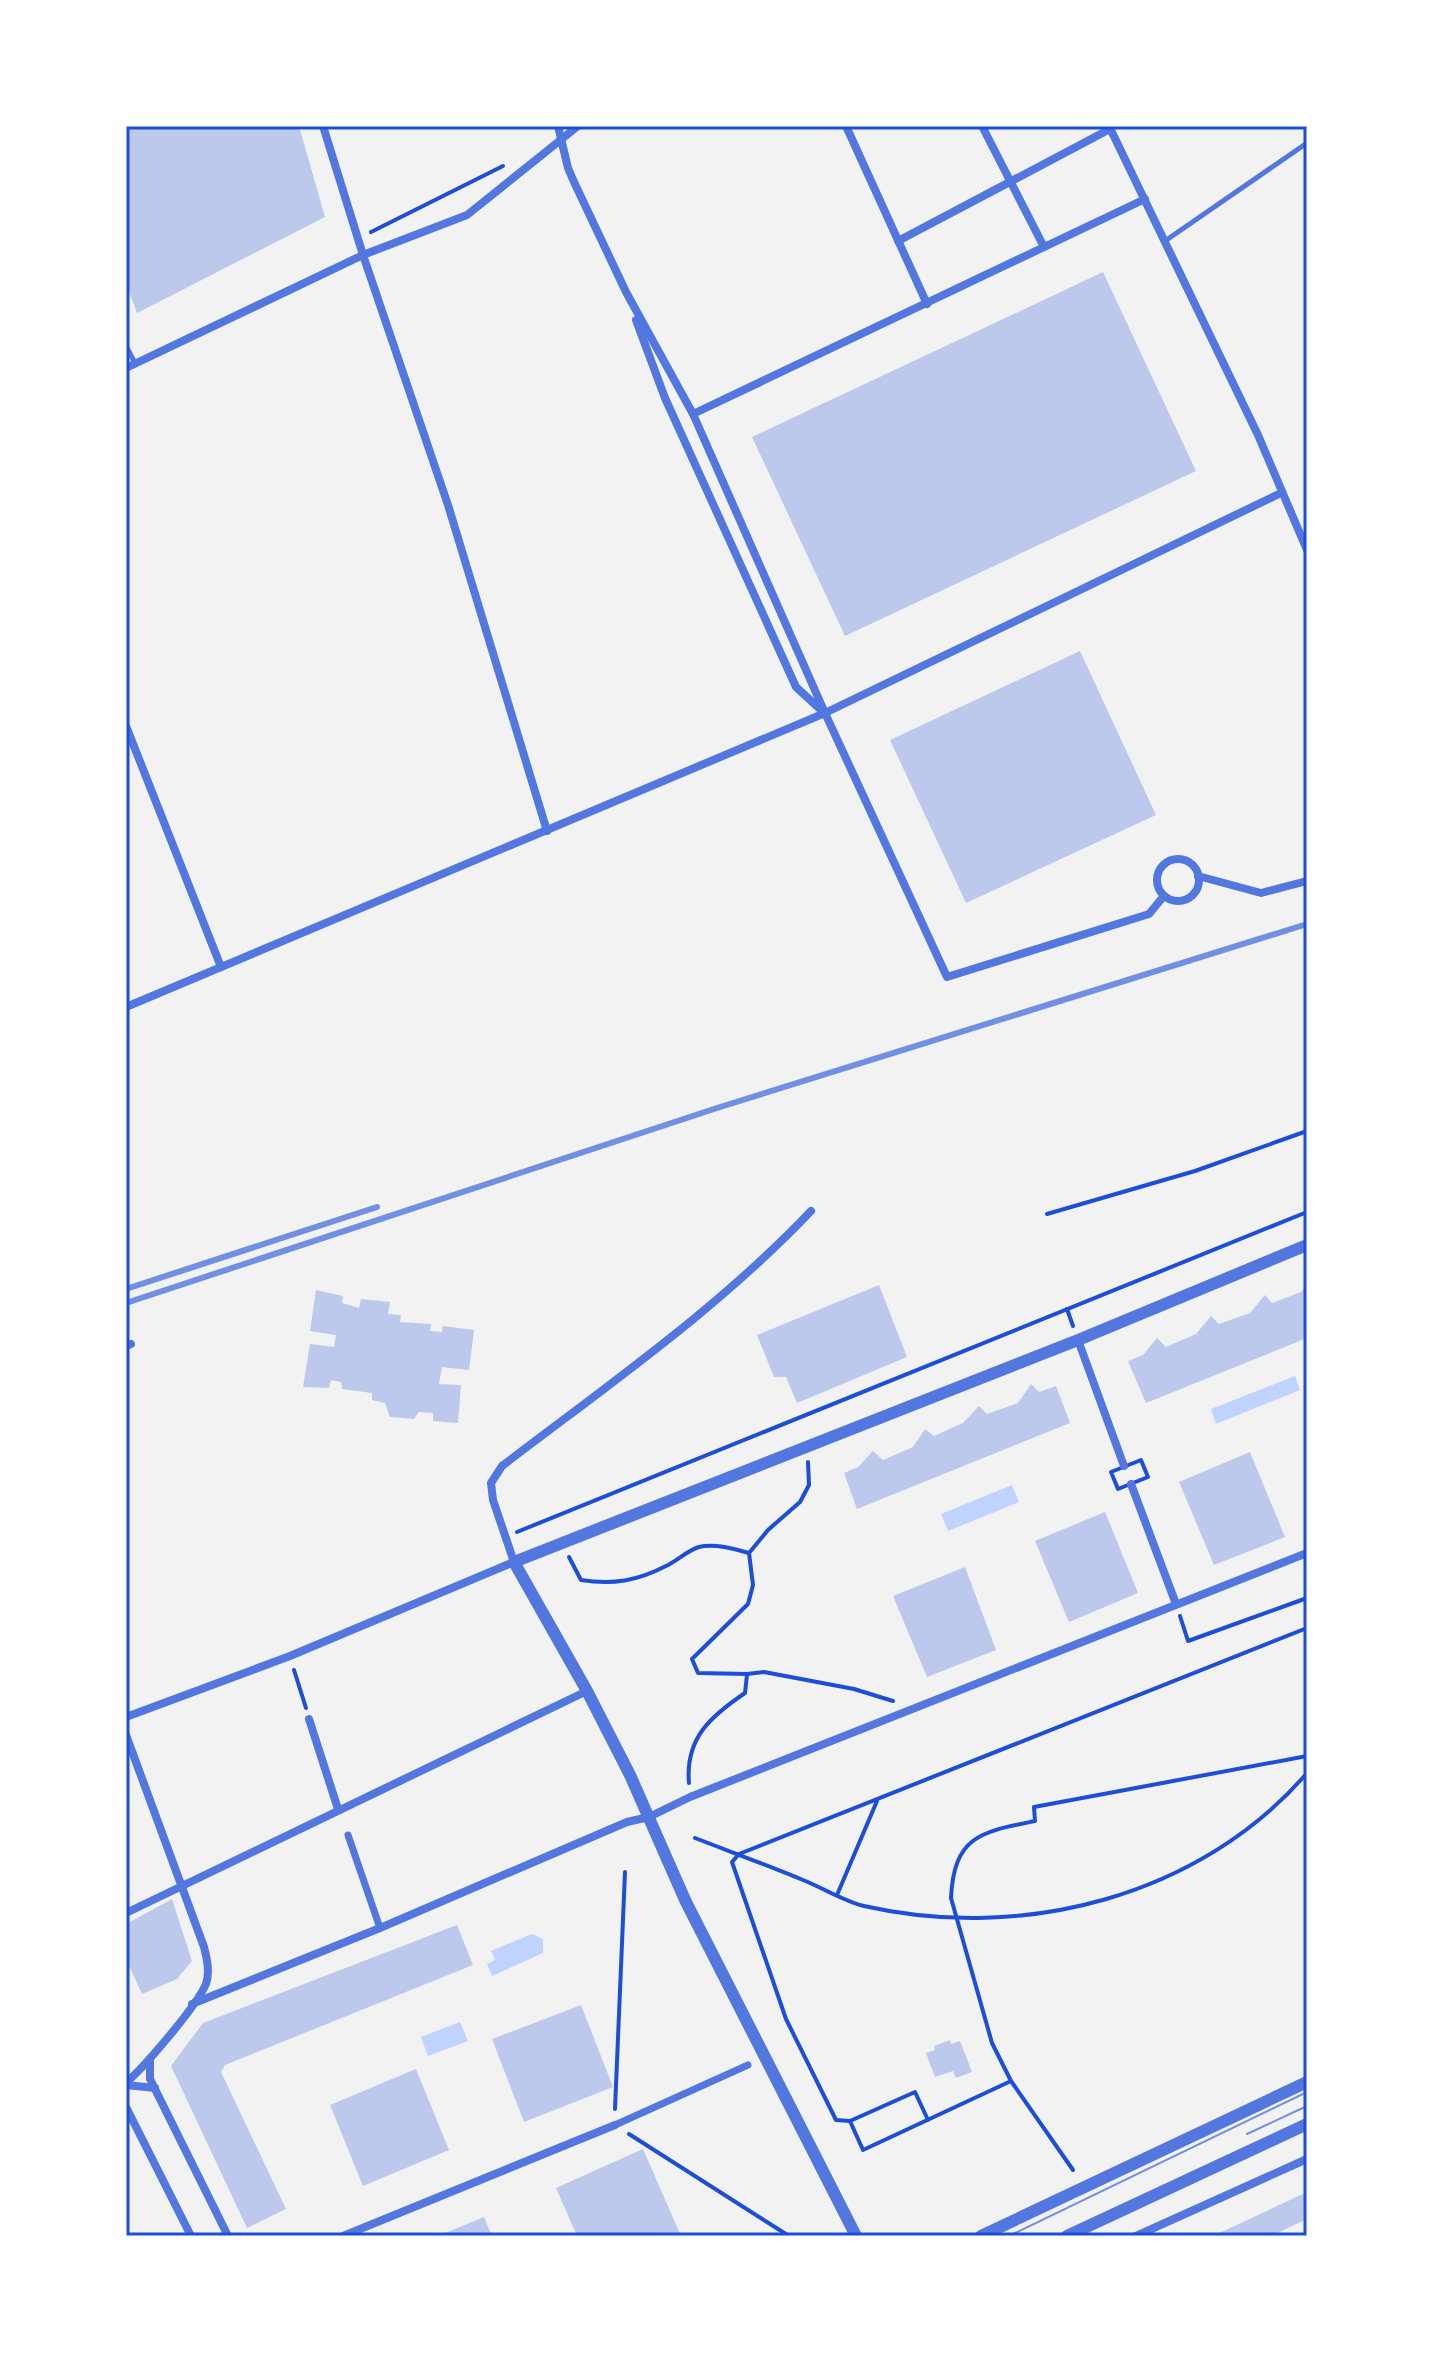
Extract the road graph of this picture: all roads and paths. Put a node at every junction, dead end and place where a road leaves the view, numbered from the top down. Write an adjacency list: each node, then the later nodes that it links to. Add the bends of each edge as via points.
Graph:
1 (323, 126): 14 (street)
2 (558, 126): 7 (street)
3 (578, 126): 7 (street)
4 (846, 126): 11 (street)
5 (982, 126): 9 (street)
6 (1109, 128): 9 (street); 10 (street)
7 (561, 139): 14 (street, via 467,215); 15 (street, via 568,168)
8 (1307, 143): 12 (lane)
9 (1010, 181): 11 (street); 13 (street)
10 (1145, 199): 12 (street); 13 (street)
11 (898, 241): 16 (street)
12 (1165, 241): 20 (street)
13 (1044, 247): 16 (street)
14 (363, 255): 18 (street); 24 (street, via 448,505)
15 (626, 292): 19 (street); 22 (street, via 665,398 796,687)
16 (927, 304): 19 (street)
17 (126, 346): 18 (lane)
18 (130, 366)
19 (693, 414): 22 (street)
20 (1281, 493): 21 (street); 22 (street)
21 (1307, 550)
22 (825, 713): 24 (street); 27 (street, via 947,977 1149,914)
23 (126, 726): 28 (street)
24 (547, 831): 28 (street)
25 (1198, 876): 26 (street, via 1261,893); 27 (street, via 1194,894 1180,902); 27 (street, via 1187,861 1163,864 1156,879)
26 (1307, 881)
27 (1163, 897)
28 (221, 967): 29 (street)
29 (126, 1007)
30 (1307, 1131): 33 (path, via 1195,1171)
31 (811, 1211): 43 (street, via 770,1254 685,1325 502,1466 491,1483 493,1500)
32 (1307, 1212): 39 (path)
33 (1047, 1214)
34 (1307, 1245): 35 (street)
35 (1078, 1340): 36 (street); 37 (street)
36 (804, 1447): 40 (path, via 809,1485 800,1502); 43 (street)
37 (1124, 1466)
38 (1131, 1484): 45 (street)
39 (515, 1533)
40 (749, 1553): 42 (path, via 699,1547 638,1578 606,1584 581,1580); 48 (path, via 753,1585 748,1604 692,1659 698,1673)
41 (1307, 1553): 45 (street)
42 (569, 1557)
43 (514, 1562): 49 (street); 51 (street, via 290,1656)
44 (1307, 1598): 45 (path, via 1188,1641)
45 (1176, 1604): 50 (street)
46 (1307, 1628): 57 (path)
47 (293, 1668): 52 (path)
48 (747, 1674): 50 (path, via 764,1672 842,1686); 56 (path, via 745,1693 700,1731 687,1763)
49 (587, 1691): 58 (street); 59 (street)
50 (914, 1708): 56 (street)
51 (126, 1717)
52 (309, 1719): 58 (street)
53 (126, 1735): 64 (street)
54 (1307, 1756): 67 (path, via 1034,1807 1035,1821 988,1831 967,1845 952,1873 951,1898)
55 (1307, 1773): 67 (path, via 1254,1825 1193,1864 1118,1898 1069,1910)
56 (690, 1797): 59 (street)
57 (877, 1799): 62 (path); 65 (path)
58 (338, 1809): 64 (street)
59 (649, 1817): 68 (street); 87 (street, via 686,1902)
60 (348, 1835): 68 (street)
61 (695, 1838): 62 (path)
62 (739, 1854): 65 (path); 78 (path, via 732,1862 786,2019 836,2120)
63 (625, 1872): 80 (path)
64 (180, 1885): 66 (street); 69 (street, via 208,1965 206,1983)
65 (837, 1895): 67 (path, via 862,1905)
66 (126, 1913)
67 (958, 1917): 72 (path, via 992,2043)
68 (380, 1928): 69 (street)
69 (192, 2004): 70 (street)
70 (150, 2057): 74 (street); 75 (street)
71 (748, 2065): 80 (street)
72 (1011, 2081): 78 (path, via 863,2150); 82 (path)
73 (1307, 2082): 88 (street)
74 (126, 2083): 75 (street)
75 (155, 2088): 84 (street)
76 (126, 2107): 83 (street)
77 (928, 2120): 78 (path, via 915,2092)
78 (850, 2121)
79 (1307, 2124): 89 (street)
80 (615, 2125): 85 (street); 86 (path)
81 (1307, 2159): 90 (street)
82 (1073, 2170)
83 (191, 2236)
84 (228, 2236)
85 (343, 2236)
86 (789, 2236)
87 (856, 2236)
88 (981, 2236)
89 (1067, 2236)
90 (1136, 2236)

